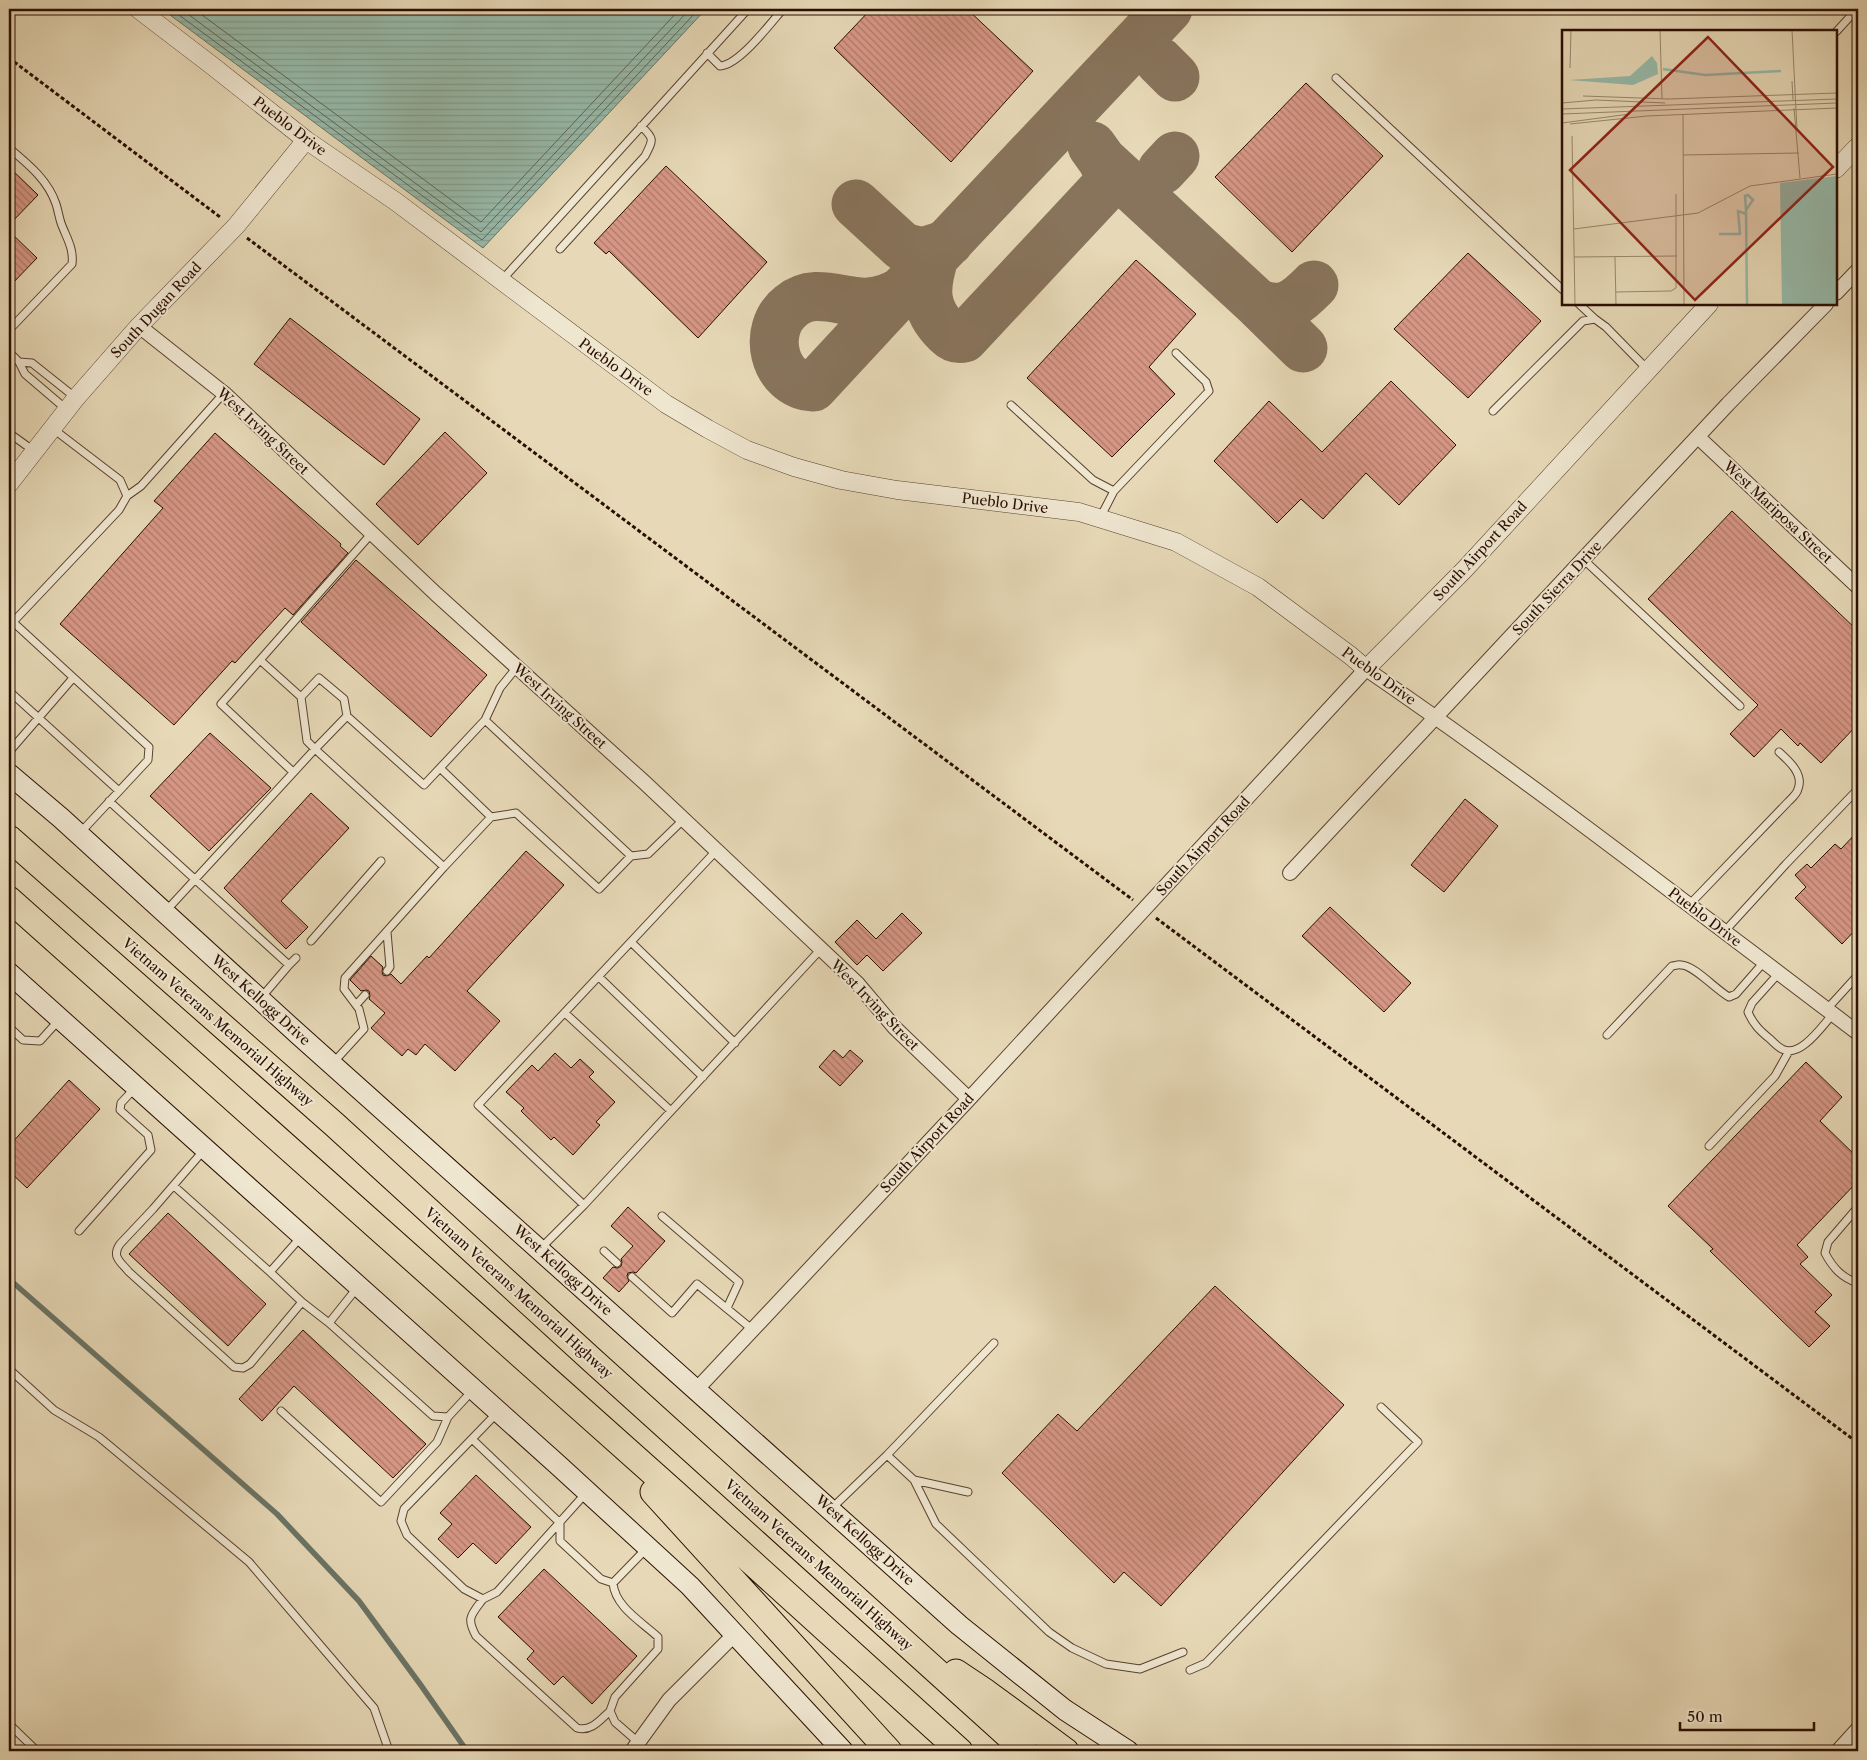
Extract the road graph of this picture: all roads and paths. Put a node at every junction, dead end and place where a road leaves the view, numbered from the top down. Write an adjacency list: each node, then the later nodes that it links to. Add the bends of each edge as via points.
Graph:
1 (138, 9): 10 (street, Pueblo Drive)
2 (748, 9): 6 (lane)
3 (783, 9): 6 (lane, via 738,59 727,66 720,66)
4 (1857, 9): 5 (lane)
5 (1837, 31)
6 (707, 53): 9 (lane)
7 (9, 58): 14 (path)
8 (1336, 78): 18 (lane)
9 (641, 126): 15 (lane, via 652,136 645,156); 17 (lane)
10 (306, 140): 14 (street, South Dugan Road); 17 (street, Pueblo Drive, via 396,201)
11 (1858, 146): 13 (street)
12 (9, 148): 25 (lane, via 45,182 74,254 72,264)
13 (1837, 168)
14 (234, 228): 24 (street, South Dugan Road); 78 (path)
15 (560, 249)
16 (1858, 270): 19 (street)
17 (501, 282): 41 (street, Pueblo Drive, via 666,404 747,450 841,480 1079,512)
18 (1562, 289)
19 (1837, 293)
20 (1579, 305): 23 (lane)
21 (1707, 305): 29 (street, South Airport Road)
22 (1825, 305): 36 (street, South Sierra Drive)
23 (1595, 319): 29 (lane); 33 (lane, via 1583,321)
24 (139, 326): 30 (street, West Irving Street); 31 (street, South Dugan Road)
25 (9, 330)
26 (9, 352): 28 (lane)
27 (1176, 353): 39 (lane, via 1206,382 1209,391)
28 (19, 362): 31 (lane, via 25,374); 31 (lane, via 32,363)
29 (1648, 369): 48 (street, South Airport Road, via 1465,569)
30 (224, 394): 40 (lane, via 141,486); 42 (street, West Irving Street)
31 (71, 404): 34 (street, South Dugan Road)
32 (1011, 405): 39 (lane, via 1093,480)
33 (1493, 411)
34 (52, 428): 37 (street, South Dugan Road); 40 (lane, via 120,480)
35 (9, 433): 37 (lane)
36 (1698, 437): 43 (street, South Sierra Drive); 44 (street, West Mariposa Street)
37 (34, 451): 38 (street, South Dugan Road)
38 (9, 484)
39 (1114, 491): 41 (lane)
40 (127, 496): 45 (lane, via 119,510)
41 (1100, 518): 48 (street, Pueblo Drive, via 1176,542 1258,587)
42 (372, 534): 46 (lane); 47 (street, West Irving Street)
43 (1584, 559): 52 (lane); 54 (street, South Sierra Drive)
44 (1858, 587)
45 (10, 623): 49 (lane)
46 (260, 660): 51 (lane); 62 (lane, via 221,704)
47 (517, 667): 56 (lane, via 500,688); 67 (street, West Irving Street)
48 (1366, 669): 54 (street, Pueblo Drive); 78 (street, South Airport Road)
49 (74, 678): 55 (lane); 64 (lane, via 149,747 148,760)
50 (9, 691): 55 (lane)
51 (301, 697): 53 (lane, via 318,678 344,699); 57 (lane, via 307,741)
52 (1740, 706)
53 (347, 716): 57 (lane); 60 (lane, via 424,785)
54 (1436, 717): 74 (street, South Sierra Drive); 77 (street, Pueblo Drive)
55 (38, 718): 58 (lane); 64 (lane)
56 (485, 720): 60 (lane); 71 (lane)
57 (315, 749): 62 (lane); 73 (lane)
58 (9, 752)
59 (1779, 752): 77 (lane, via 1799,776 1798,790)
60 (440, 768): 66 (lane)
61 (9, 774): 68 (main road, West Kellogg Drive)
62 (291, 775): 75 (lane)
63 (1858, 789): 81 (lane)
64 (119, 791): 65 (lane)
65 (110, 801): 68 (lane); 75 (lane)
66 (491, 816): 71 (lane, via 516,813 599,889); 73 (lane)
67 (683, 820): 70 (street, West Irving Street); 71 (lane, via 648,854)
68 (78, 834): 79 (main road, West Kellogg Drive)
69 (9, 838): 148 (highway, Vietnam Veterans Memorial Highway, via 335,1125)
70 (716, 851): 83 (lane); 84 (street, West Irving Street)
71 (631, 856)
72 (382, 861): 82 (lane)
73 (444, 867): 80 (lane)
74 (1290, 874)
75 (194, 880): 79 (lane); 87 (lane)
76 (9, 899): 130 (highway)
77 (1689, 905): 81 (street, Pueblo Drive)
78 (1144, 909): 107 (street, South Airport Road); 138 (path)
79 (164, 912): 94 (main road, West Kellogg Drive)
80 (386, 932): 88 (lane, via 390,967); 95 (lane, via 345,978 344,989)
81 (1724, 932): 86 (street, Pueblo Drive)
82 (311, 941)
83 (631, 942): 91 (lane); 102 (lane)
84 (821, 950): 102 (lane); 107 (street, West Irving Street, via 857,983 895,1028)
85 (296, 958): 87 (lane)
86 (1764, 962): 90 (street, Pueblo Drive); 101 (lane, via 1736,994 1729,997 1690,968 1681,964 1672,966)
87 (288, 965): 94 (lane)
88 (387, 971)
89 (9, 973): 98 (main road)
90 (1779, 973): 96 (street, Pueblo Drive); 103 (lane, via 1748,1012 1760,1031 1783,1050)
91 (599, 977): 97 (lane); 105 (lane)
92 (1857, 979): 96 (lane)
93 (365, 995): 95 (lane)
94 (260, 999): 104 (main road, West Kellogg Drive)
95 (356, 1005): 104 (lane, via 364,1029)
96 (1830, 1012): 100 (street, Pueblo Drive); 103 (lane, via 1803,1046)
97 (565, 1013): 108 (lane); 112 (lane, via 478,1106)
98 (61, 1019): 99 (lane, via 40,1041 23,1040); 106 (main road)
99 (9, 1027)
100 (1858, 1033)
101 (1606, 1035)
102 (735, 1043): 105 (lane)
103 (1789, 1051): 109 (lane, via 1775,1076)
104 (332, 1064): 117 (main road, West Kellogg Drive)
105 (703, 1077): 108 (lane)
106 (136, 1086): 110 (main road); 115 (lane, via 121,1103 120,1110 148,1135 151,1150)
107 (969, 1098): 127 (street, South Airport Road)
108 (671, 1111): 112 (lane)
109 (1709, 1146)
110 (206, 1148): 111 (lane); 116 (main road)
111 (174, 1186): 120 (lane); 124 (lane, via 120,1244 115,1250 116,1255 129,1272 206,1342 234,1367 243,1368 250,1364)
112 (584, 1205): 117 (lane)
113 (1858, 1207): 122 (lane, via 1828,1242 1825,1253 1837,1271)
114 (662, 1216): 125 (lane, via 739,1282)
115 (80, 1232)
116 (303, 1235): 120 (lane); 123 (main road)
117 (540, 1250): 132 (main road, West Kellogg Drive)
118 (604, 1251): 119 (lane)
119 (617, 1263)
120 (270, 1272): 124 (lane)
121 (632, 1277): 125 (lane, via 672,1313 697,1284)
122 (1858, 1283)
123 (359, 1286): 126 (lane); 131 (main road)
124 (302, 1302): 126 (lane)
125 (726, 1308): 127 (lane)
126 (329, 1323): 136 (lane, via 433,1416)
127 (753, 1330): 132 (street, South Airport Road)
128 (994, 1343): 139 (lane)
129 (9, 1369): 157 (lane, via 54,1410 99,1437 249,1562 374,1708)
130 (546, 1377): 159 (highway); 160 (highway)
131 (474, 1389): 135 (main road); 136 (lane)
132 (697, 1389): 143 (main road, West Kellogg Drive)
133 (1381, 1407): 151 (lane, via 1418,1442 1206,1663)
134 (281, 1411): 136 (lane, via 381,1502 437,1442)
135 (499, 1411): 137 (lane); 141 (main road)
136 (448, 1417)
137 (472, 1439): 144 (lane); 147 (lane, via 404,1509 401,1521 406,1535 464,1589)
138 (1858, 1443)
139 (887, 1455): 140 (lane); 143 (lane)
140 (914, 1480): 142 (lane); 150 (lane, via 936,1524 1049,1632 1072,1648 1106,1664 1140,1669)
141 (588, 1492): 144 (lane); 145 (main road)
142 (968, 1492)
143 (830, 1509): 163 (main road, West Kellogg Drive, via 959,1625 1064,1710)
144 (560, 1522): 146 (lane, via 560,1541 602,1578); 147 (lane, via 497,1592)
145 (647, 1547): 146 (lane); 149 (main road)
146 (613, 1583): 152 (lane, via 620,1603 658,1637 658,1649 615,1697)
147 (483, 1599): 152 (lane, via 472,1614 470,1625 476,1636 577,1728 584,1730 593,1726)
148 (889, 1627): 161 (highway, Vietnam Veterans Memorial Highway); 162 (highway)
149 (735, 1634): 155 (street, via 670,1700); 158 (main road)
150 (1183, 1652)
151 (1190, 1670)
152 (610, 1711): 155 (lane)
153 (9, 1724): 156 (lane)
154 (1858, 1729): 164 (street)
155 (635, 1747)
156 (37, 1751)
157 (389, 1751)
158 (843, 1751)
159 (889, 1751)
160 (960, 1751)
161 (1025, 1751)
162 (1066, 1751)
163 (1128, 1751)
164 (1838, 1751)

